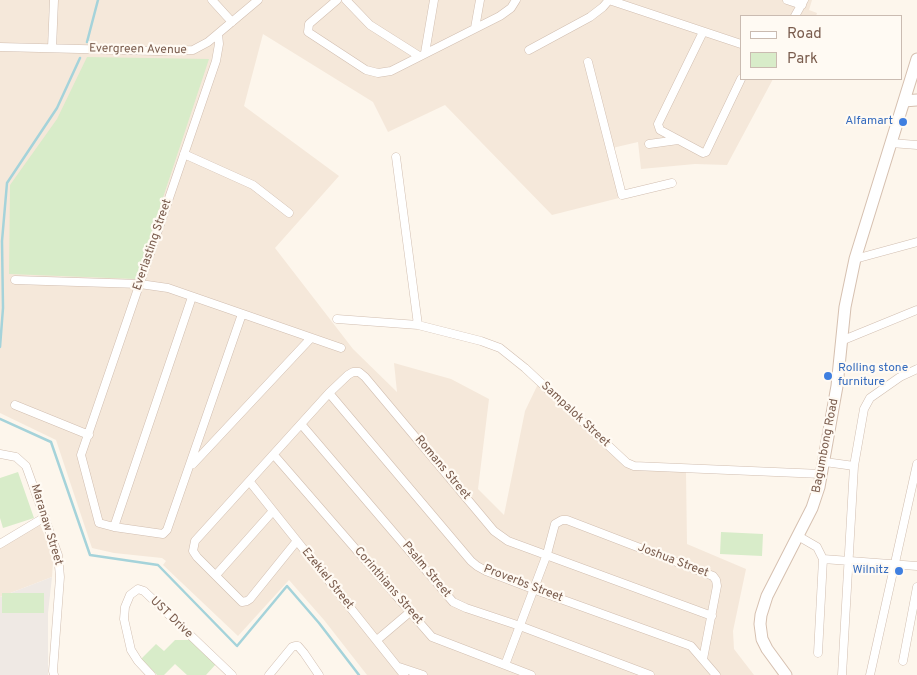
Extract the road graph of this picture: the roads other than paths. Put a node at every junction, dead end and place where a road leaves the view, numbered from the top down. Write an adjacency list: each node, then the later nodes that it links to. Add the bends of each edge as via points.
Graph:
1 (54, 0): 19 (street)
2 (212, 0): 13 (street)
3 (258, 0): 13 (street, Evergreen Avenue)
4 (336, 0): 21 (street, via 309,24 309,34 366,70 378,74)
5 (346, 0): 21 (street, via 370,25)
6 (434, 0): 21 (street)
7 (480, 0): 14 (street)
8 (516, 0): 14 (street, via 506,12)
9 (609, 0): 15 (street); 20 (street, via 590,17)
10 (787, 0): 11 (street)
11 (803, 2): 12 (street)
12 (796, 15)
13 (232, 22): 16 (street, Evergreen Avenue)
14 (475, 28): 21 (street)
15 (704, 32): 17 (street); 27 (street, via 658,124 660,130)
16 (218, 34): 19 (street, Evergreen Avenue, via 200,47 184,51); 31 (street, Everlasting Street, via 216,61)
17 (740, 44)
18 (0, 47): 19 (street, Evergreen Avenue)
19 (52, 48)
20 (530, 50)
21 (422, 55)
22 (917, 59): 26 (main road, Bagumbong Road)
23 (588, 62): 33 (street, via 622,195)
24 (742, 80): 27 (street, via 708,149 703,153)
25 (917, 100): 26 (main road)
26 (904, 101): 28 (main road, Bagumbong Road)
27 (678, 140): 29 (street)
28 (891, 142): 30 (street); 36 (main road, Bagumbong Road)
29 (649, 144)
30 (917, 145)
31 (184, 154): 34 (street, via 253,185); 38 (street, Everlasting Street)
32 (396, 157): 43 (street)
33 (672, 183)
34 (289, 213)
35 (917, 242): 36 (street)
36 (856, 259): 45 (main road, Bagumbong Road)
37 (15, 280): 38 (street)
38 (140, 284): 39 (street, via 168,288); 51 (street, Everlasting Street)
39 (192, 297): 41 (street); 62 (street)
40 (917, 310): 45 (street)
41 (242, 314): 44 (street); 57 (street)
42 (337, 319): 43 (street, Sampalok Street)
43 (418, 326): 58 (street, Sampalok Street, via 500,348 627,464)
44 (311, 338): 46 (street); 57 (street)
45 (841, 341): 54 (main road, Bagumbong Road)
46 (340, 348)
47 (917, 368): 56 (street, via 866,402)
48 (329, 393): 50 (street); 66 (street, Romans Street, via 348,375 359,372 494,531 508,541); 73 (street, Proverbs Street, via 471,560 486,571)
49 (15, 405): 51 (street)
50 (301, 424): 53 (street); 76 (street, Psalm Street, via 453,602)
51 (89, 435): 62 (street, Everlasting Street, via 82,456 98,519 103,525)
52 (0, 454): 61 (street, Maranaw Street, via 16,457 26,466)
53 (274, 455): 59 (street); 74 (street, Corinthians Street)
54 (824, 462): 56 (street); 58 (main road, Bagumbong Road)
55 (917, 464): 69 (street)
56 (854, 466): 68 (street)
57 (190, 468): 62 (street, via 165,533)
58 (822, 474): 63 (main road, Bagumbong Road, via 812,508)
59 (250, 482): 60 (street, Ezekiel Street); 71 (street, via 193,546 197,557)
60 (273, 511): 64 (street, Ezekiel Street); 71 (street)
61 (45, 517): 65 (street); 83 (street, Maranaw Street, via 60,567)
62 (114, 527)
63 (798, 536): 67 (street, via 817,547); 93 (main road, Bagumbong Road, via 767,596 760,624 767,650)
64 (296, 542): 71 (street, via 250,599 242,602); 77 (street, Ezekiel Street)
65 (0, 544)
66 (546, 554): 73 (street); 75 (street, Romans Street); 75 (street, Joshua Street, via 555,524 567,520 713,576 717,586)
67 (823, 559): 68 (street); 78 (street)
68 (849, 561): 69 (street); 94 (street)
69 (893, 565): 70 (street); 95 (street)
70 (917, 566)
71 (216, 576)
72 (917, 587): 80 (street)
73 (533, 589): 76 (street); 79 (street, Proverbs Street, via 691,646)
74 (410, 612): 77 (street); 81 (street, Corinthians Street, via 432,637)
75 (712, 616): 79 (street, Joshua Street)
76 (520, 626): 81 (street); 91 (street, Psalm Street)
77 (377, 640): 82 (street, Ezekiel Street)
78 (818, 653)
79 (703, 659): 92 (street, Proverbs Street)
80 (903, 661)
81 (505, 665): 90 (street, Corinthians Street)
82 (398, 667): 88 (street, Ezekiel Street); 89 (street)
83 (54, 675)
84 (151, 675): 85 (street, UST Drive, via 131,650 124,619 130,595 138,589 144,591)
85 (232, 675)
86 (268, 675): 87 (street, via 295,646)
87 (319, 675)
88 (404, 675)
89 (423, 675)
90 (531, 675)
91 (650, 675)
92 (716, 675)
93 (786, 675)
94 (842, 675)
95 (870, 675)

